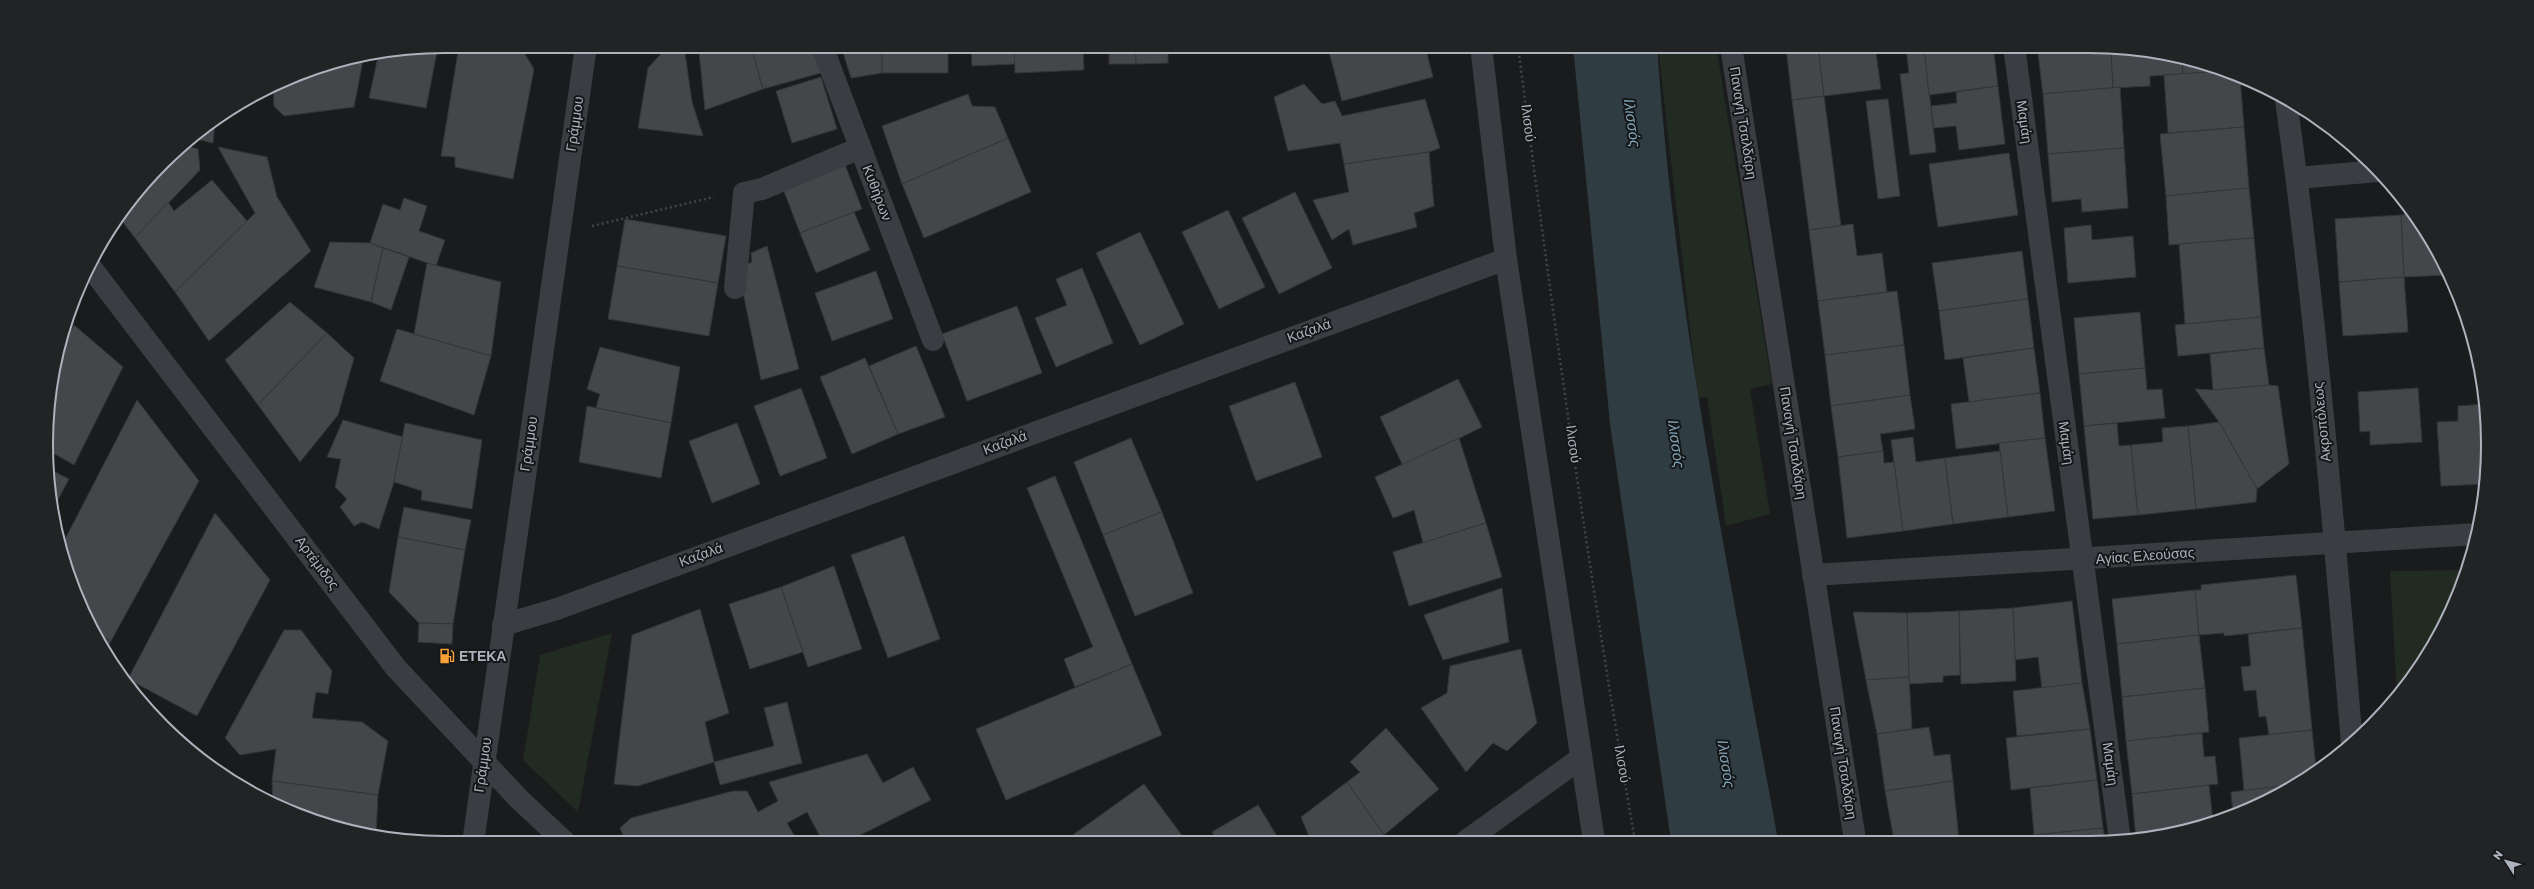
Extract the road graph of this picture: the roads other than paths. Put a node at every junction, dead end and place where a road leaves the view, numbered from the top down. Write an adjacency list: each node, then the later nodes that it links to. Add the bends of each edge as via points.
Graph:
1 (585, 53): 18 (street, Γράμμου)
2 (825, 53): 7 (street, Κυθήρων)
3 (1482, 53): 10 (street)
4 (1732, 53): 17 (street, Παναγή Τσαλδάρη)
5 (2015, 53): 16 (street, Μαμάη)
6 (2287, 106): 9 (street, Ακροπόλεως)
7 (860, 148): 12 (street, via 762,189 744,193); 13 (street, Κυθήρων)
8 (2371, 173): 9 (street)
9 (2297, 178): 15 (street, Ακροπόλεως)
10 (1506, 259): 18 (street, Καζαλά, via 557,609); 20 (street)
11 (93, 271): 21 (street, Αρτέμιδος, via 396,668)
12 (736, 288)
13 (933, 340)
14 (2470, 534): 15 (street, Αγίας Ελεούσας)
15 (2335, 543): 16 (street, Αγίας Ελεούσας); 19 (street, Ακροπόλεως)
16 (2082, 560): 17 (street, Αγίας Ελεούσας); 22 (street, Μαμάη)
17 (1813, 575): 27 (street, Παναγή Τσαλδάρη)
18 (503, 625): 21 (street, Γράμμου)
19 (2351, 736)
20 (1581, 758): 25 (street); 26 (street)
21 (484, 763): 23 (street, Γράμμου); 24 (street, Αρτέμιδος)
22 (2119, 835)
23 (474, 836)
24 (559, 836)
25 (1473, 836)
26 (1593, 836)
27 (1854, 836)

